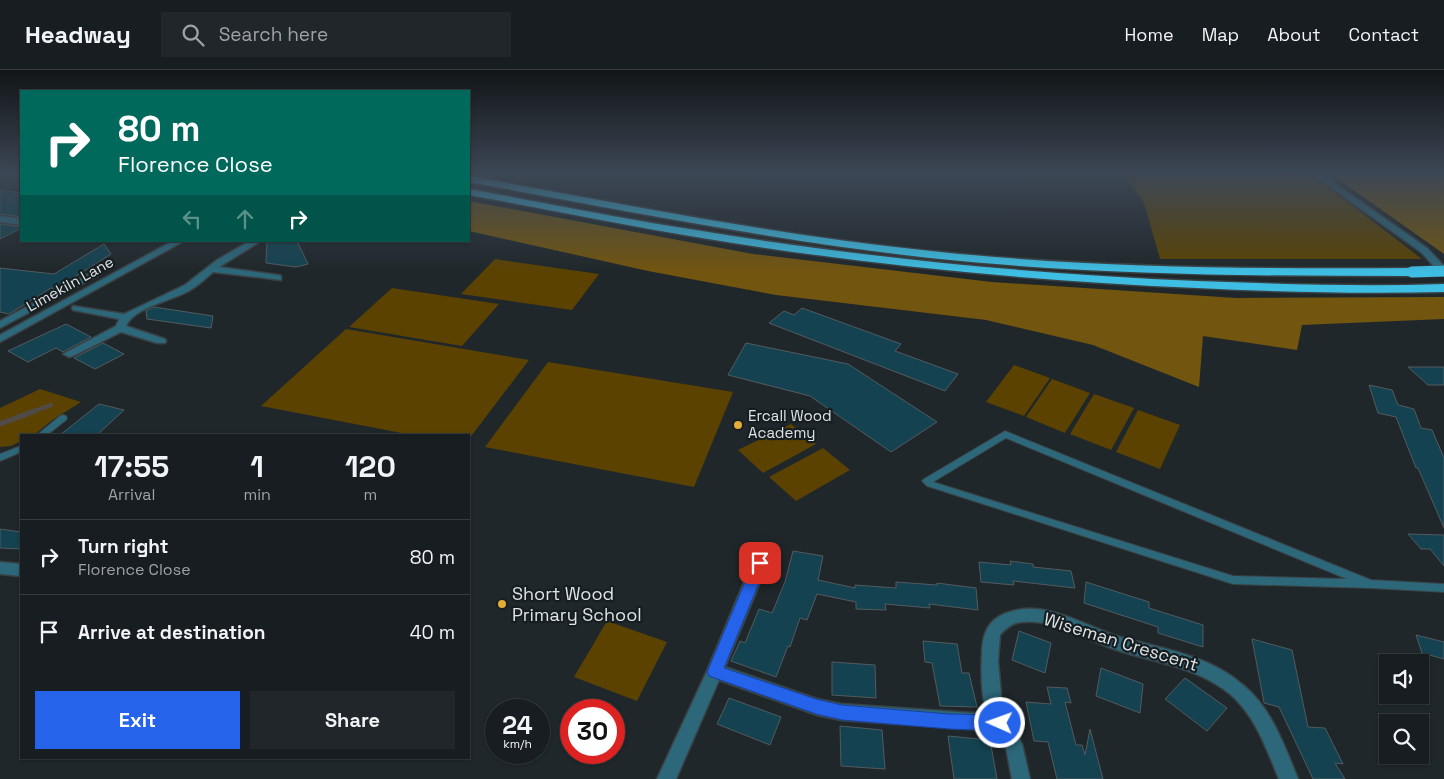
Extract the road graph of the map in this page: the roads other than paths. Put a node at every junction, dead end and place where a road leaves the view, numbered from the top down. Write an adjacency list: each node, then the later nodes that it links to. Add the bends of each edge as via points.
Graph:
1 (552, 207): 12 (highway, via 734,240 1001,272 1126,282 1299,288)
2 (624, 207): 9 (highway, bridge, via 866,247 996,261 1126,270)
3 (1364, 207): 9 (street, via 1418,245)
4 (0, 220): 5 (street)
5 (20, 222)
6 (178, 242): 17 (street, Limekiln Lane)
7 (255, 242): 8 (street)
8 (211, 269): 11 (street); 14 (street, via 172,296)
9 (1444, 272)
10 (94, 274): 15 (street)
11 (278, 278)
12 (1444, 288)
13 (77, 308): 14 (street)
14 (125, 317): 16 (street)
15 (0, 325)
16 (120, 328): 18 (street); 19 (street)
17 (0, 339)
18 (161, 341)
19 (69, 354)
20 (63, 418): 21 (lane)
21 (42, 434)
22 (20, 449): 23 (lane)
23 (0, 458)
24 (760, 563): 29 (street)
25 (0, 568): 26 (street)
26 (20, 570)
27 (1370, 584): 27 (lane, via 1233,580 927,481 1005,434); 28 (lane)
28 (1444, 588)
29 (714, 672): 30 (street, via 816,707 842,712); 31 (street)
30 (1000, 723): 32 (street, Wiseman Crescent, via 1017,755); 33 (street, Wiseman Crescent, via 992,702 990,644 993,632 1012,617 1026,614 1043,616 1139,650 1188,662 1226,680 1258,710)
31 (666, 779)
32 (1021, 779)
33 (1289, 779)

